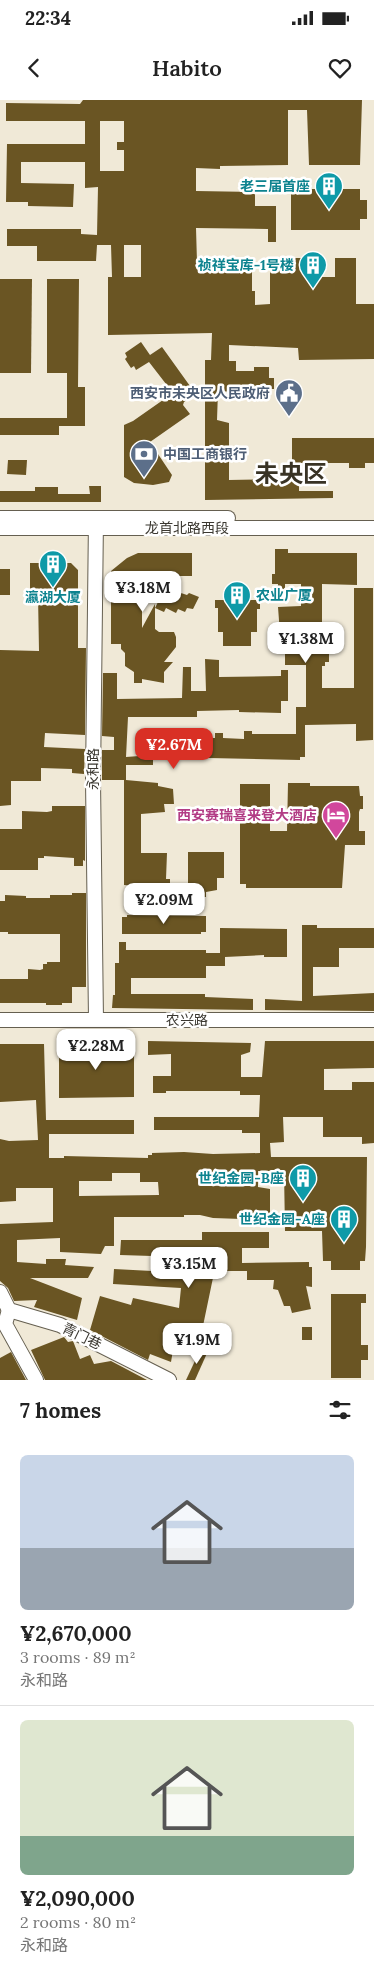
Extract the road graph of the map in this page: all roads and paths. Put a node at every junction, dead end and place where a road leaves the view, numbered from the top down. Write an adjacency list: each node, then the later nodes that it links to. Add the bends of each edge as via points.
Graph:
1 (0, 518): 3 (street, 龙首北路西段)
2 (374, 518): 3 (street, 龙首北路西段)
3 (96, 523): 4 (street, 龙首北路西段); 5 (street, 龙首北路西段); 7 (street, 永和路, via 93,780)
4 (0, 528)
5 (374, 528)
6 (0, 1020): 7 (street, 农兴路)
7 (96, 1020): 8 (street, 农兴路)
8 (374, 1020)
9 (0, 1292): 10 (street)
10 (9, 1310): 11 (street, via 5,1324); 12 (street, 青门巷, via 60,1325)
11 (36, 1380)
12 (169, 1380)

